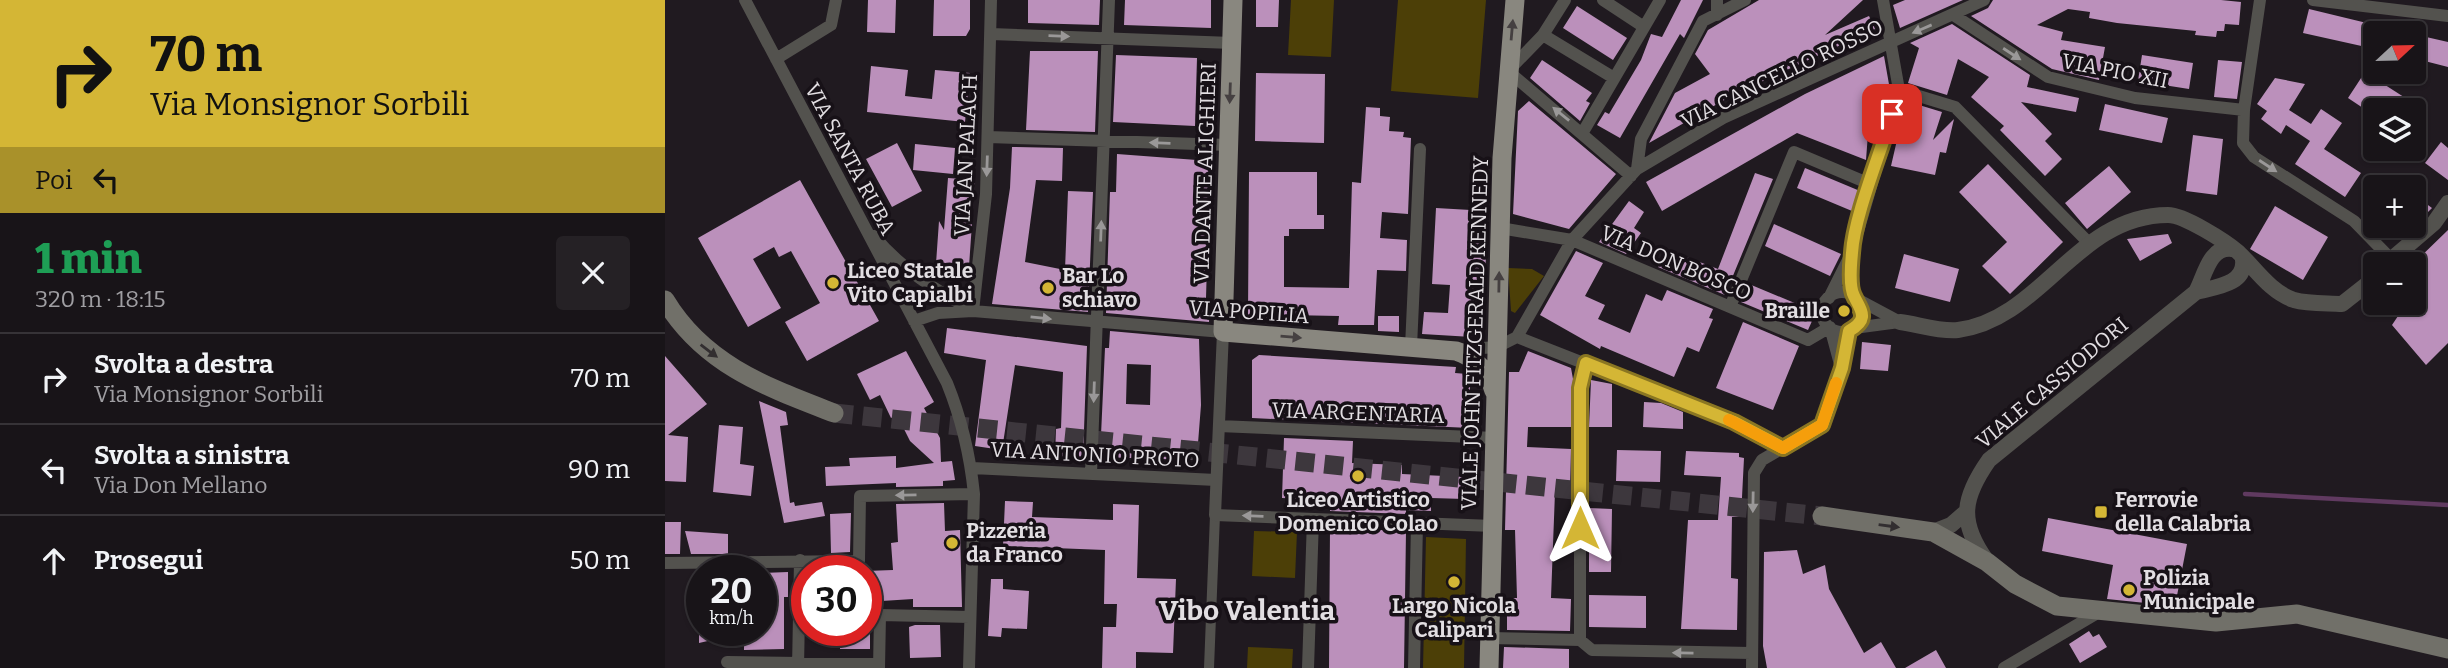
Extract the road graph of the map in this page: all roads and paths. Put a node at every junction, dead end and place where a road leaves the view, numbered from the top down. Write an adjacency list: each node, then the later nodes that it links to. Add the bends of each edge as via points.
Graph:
1 (745, 0): 25 (street, VIA SANTA RUBA)
2 (836, 0): 25 (street, via 831,25)
3 (991, 0): 20 (street, VIA JAN PALACH)
4 (1109, 0): 22 (street)
5 (1233, 0): 24 (main road, VIA DANTE ALIGHIERI)
6 (1515, 0): 26 (main road, VIALE JOHN FITZGERALD KENNEDY, one-way to 6)
7 (1565, 0): 21 (street)
8 (1603, 0): 19 (street)
9 (1660, 0): 19 (street)
10 (1717, 0): 16 (street)
11 (1745, 0): 16 (street)
12 (1883, 0): 23 (street)
13 (1984, 0): 17 (street, VIA CANCELLO ROSSO)
14 (2260, 0): 29 (street)
15 (2313, 0): 18 (street)
16 (1717, 15): 35 (street, via 1703,22 1641,139)
17 (1955, 16): 23 (street, VIA CANCELLO ROSSO, one-way to 23); 29 (street, VIA PIO XII, one-way to 29, via 2048,77 2135,99)
18 (2448, 16)
19 (1644, 27): 27 (street)
20 (991, 34): 22 (street, one-way to 22); 31 (street, VIA JAN PALACH)
21 (1543, 35): 26 (street); 27 (street)
22 (1108, 38): 24 (street); 32 (street)
23 (1893, 41): 28 (street); 35 (street, VIA CANCELLO ROSSO, via 1723,118)
24 (1232, 43): 33 (main road, VIA DANTE ALIGHIERI, one-way to 33)
25 (776, 59): 38 (street, VIA SANTA RUBA)
26 (1508, 71): 30 (street, one-way to 26); 40 (main road, VIALE JOHN FITZGERALD KENNEDY)
27 (1614, 78): 30 (street)
28 (1899, 90): 36 (street); 42 (street, via 1955,107)
29 (2244, 110): 44 (street, one-way to 44, via 2243,143 2254,157 2354,221)
30 (1583, 132): 35 (street)
31 (988, 137): 32 (street); 54 (street, VIA JAN PALACH, one-way to 54)
32 (1104, 141): 33 (street, one-way to 32); 58 (street, one-way to 32)
33 (1229, 145): 61 (main road, VIA DANTE ALIGHIERI)
34 (1420, 149): 63 (street)
35 (1634, 172): 41 (street, VIA CANCELLO ROSSO)
36 (1870, 184): 43 (street); 53 (street, via 1794,152)
37 (2448, 203): 45 (street, via 2434,223)
38 (858, 216): 54 (street, via 902,265); 56 (street, VIA SANTA RUBA)
39 (2198, 227): 42 (street, via 2171,215 2133,219); 46 (street); 47 (street)
40 (1500, 228): 41 (street, VIA DON BOSCO); 55 (main road, VIALE JOHN FITZGERALD KENNEDY, one-way to 40)
41 (1572, 240): 53 (street, VIA DON BOSCO); 62 (street)
42 (2089, 243): 57 (street, via 2003,314 1957,330)
43 (1851, 252): 50 (street); 51 (street)
44 (2380, 252)
45 (2401, 252)
46 (2211, 261): 47 (street, via 2221,249); 47 (street, via 2214,277); 49 (street, VIALE CASSIODORI)
47 (2235, 267): 48 (street, via 2294,300 2342,304); 49 (street, VIALE CASSIODORI)
48 (2363, 287)
49 (2196, 292): 77 (street, VIALE CASSIODORI, via 1989,460 1971,486)
50 (1829, 298): 51 (street, via 1838,293); 59 (street, via 1822,313)
51 (1855, 298): 57 (street); 60 (street, via 1862,315)
52 (665, 300): 69 (main road, one-way to 69, via 681,327 706,350 749,378)
53 (1730, 307): 59 (street, VIA DON BOSCO, via 1808,340)
54 (973, 312): 56 (street, VIA POPILIA, via 938,313); 58 (street, VIA POPILIA, one-way to 58)
55 (1498, 313): 64 (main road, VIALE JOHN FITZGERALD KENNEDY); 65 (street, via 1489,335)
56 (914, 321): 73 (street, VIA SANTA RUBA, via 959,412)
57 (1900, 322): 60 (street)
58 (1097, 324): 61 (street, VIA POPILIA); 74 (street, one-way to 74)
59 (1830, 327): 60 (street, via 1839,332); 67 (street)
60 (1851, 330): 67 (street)
61 (1223, 332): 63 (main road, VIA POPILIA, one-way to 63); 70 (street, VIA DANTE ALIGHIERI)
62 (1517, 337): 64 (street); 66 (street)
63 (1411, 347): 65 (main road, VIA POPILIA)
64 (1497, 348): 65 (street); 68 (main road, VIALE JOHN FITZGERALD KENNEDY)
65 (1461, 350): 68 (main road, via 1483,370)
66 (1586, 363): 72 (street, via 1734,422); 91 (street, via 1580,388)
67 (1842, 368): 72 (street, via 1822,425)
68 (1496, 399): 71 (main road, VIALE JOHN FITZGERALD KENNEDY)
69 (834, 413)
70 (1219, 426): 71 (street, VIA ARGENTARIA); 75 (street, VIA DANTE ALIGHIERI)
71 (1495, 438): 82 (main road, VIALE JOHN FITZGERALD KENNEDY)
72 (1783, 448): 94 (street, one-way to 94, via 1762,460 1754,473)
73 (972, 468): 74 (street, VIA ANTONIO PROTO); 76 (street, VIA SANTA RUBA)
74 (1091, 474): 75 (street, VIA ANTONIO PROTO)
75 (1216, 480): 78 (street, VIA DANTE ALIGHIERI)
76 (975, 494): 84 (street, one-way to 84, via 860,496); 89 (street, VIA SANTA RUBA)
77 (1966, 512): 83 (street); 86 (street, via 1974,543)
78 (1215, 515): 80 (street, one-way to 78); 99 (street)
79 (1822, 516): 83 (main road, one-way to 83)
80 (1313, 519): 81 (street); 100 (street)
81 (1417, 523): 82 (street); 101 (street)
82 (1493, 526): 90 (main road, VIALE JOHN FITZGERALD KENNEDY)
83 (1933, 532): 86 (main road)
84 (859, 555)
85 (791, 560): 87 (street)
86 (1987, 562): 88 (main road, via 2015,584 2057,606)
87 (665, 563)
88 (2099, 612): 93 (main road, via 2216,622 2297,614); 104 (street)
89 (970, 617): 97 (street, via 880,615); 98 (street, VIA SANTA RUBA)
90 (1490, 638): 91 (street); 102 (main road, VIALE JOHN FITZGERALD KENNEDY)
91 (1580, 640): 94 (street, one-way to 91, via 1592,650)
92 (799, 646): 96 (street)
93 (2448, 649)
94 (1751, 653): 103 (street)
95 (727, 662): 96 (street)
96 (799, 665): 97 (street)
97 (879, 666)
98 (969, 668)
99 (1209, 668)
100 (1308, 668)
101 (1413, 668)
102 (1489, 668)
103 (1752, 668)
104 (2004, 668)

